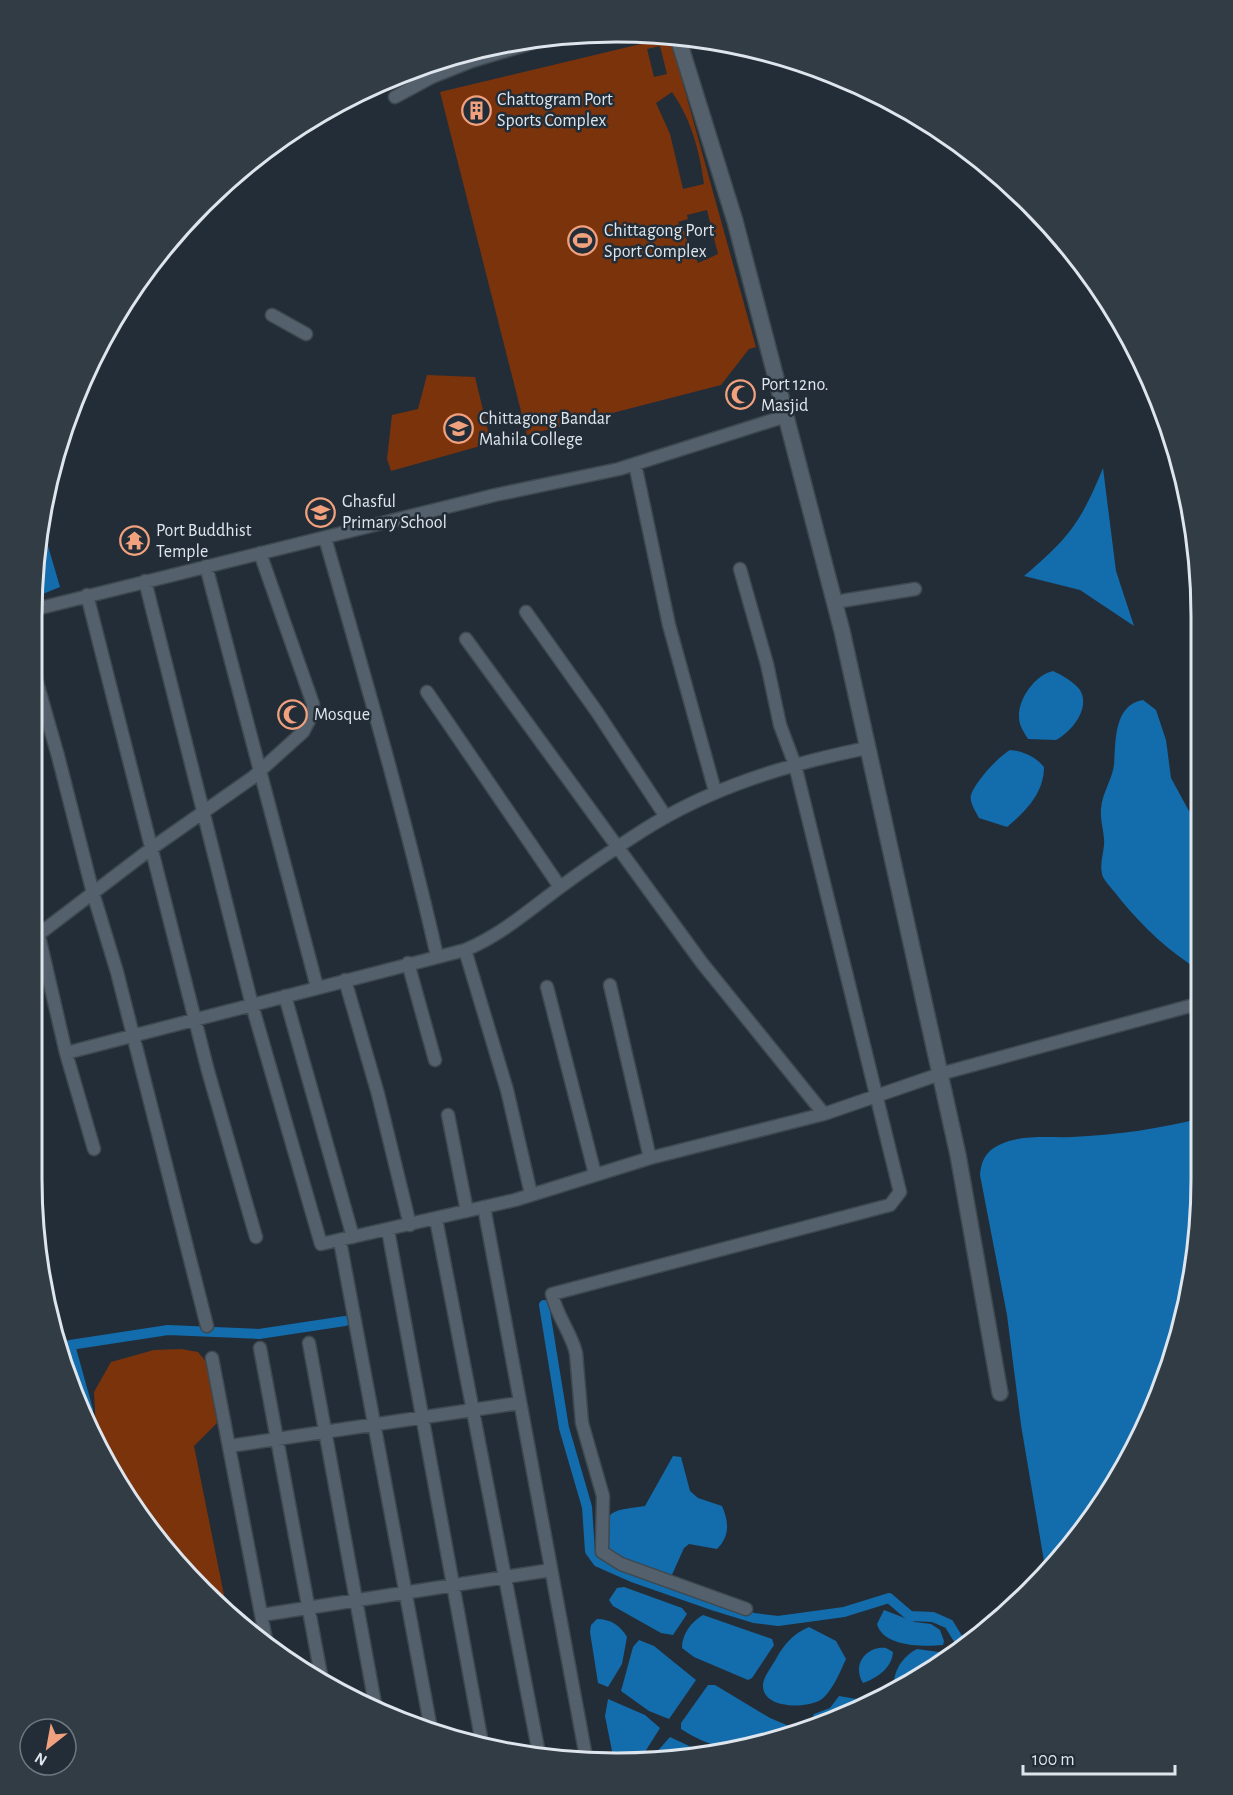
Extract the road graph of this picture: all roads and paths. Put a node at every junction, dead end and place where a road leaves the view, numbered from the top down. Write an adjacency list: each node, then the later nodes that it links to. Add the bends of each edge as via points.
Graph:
1 (680, 46): 6 (street, via 735,221)
2 (482, 58): 3 (street)
3 (395, 97)
4 (272, 315): 5 (street)
5 (306, 334)
6 (786, 416): 7 (street); 15 (street)
7 (635, 464): 8 (street); 24 (street, via 669,625)
8 (325, 538): 9 (street); 34 (street, via 370,690)
9 (260, 553): 10 (street); 23 (street, via 313,713 303,732)
10 (206, 566): 12 (street); 23 (street)
11 (741, 569): 22 (street, via 780,725)
12 (145, 581): 14 (street); 25 (street)
13 (915, 589): 15 (street)
14 (87, 595): 16 (street); 28 (street)
15 (835, 602): 21 (street)
16 (42, 607)
17 (526, 612): 26 (street)
18 (466, 639): 27 (street)
19 (427, 692): 29 (street)
20 (42, 700): 30 (street)
21 (867, 748): 22 (street); 47 (street)
22 (795, 765): 24 (street); 48 (street)
23 (260, 771): 25 (street); 38 (street)
24 (715, 791): 26 (street)
25 (204, 812): 28 (street); 41 (street)
26 (666, 817): 27 (street)
27 (620, 847): 29 (street); 49 (street, via 702,963)
28 (152, 848): 30 (street); 43 (street)
29 (560, 887): 33 (street, via 498,935)
30 (93, 893): 31 (street); 44 (street)
31 (42, 932)
32 (42, 947): 45 (street)
33 (465, 950): 34 (street); 54 (street, via 504,1080)
34 (437, 956): 35 (street)
35 (408, 963): 36 (street); 46 (street)
36 (345, 980): 38 (street); 58 (street)
37 (610, 985): 52 (street)
38 (317, 987): 40 (street)
39 (547, 987): 53 (street)
40 (285, 996): 41 (street); 61 (street)
41 (252, 1005): 43 (street); 62 (street, via 321,1244)
42 (1191, 1006): 47 (street)
43 (195, 1020): 44 (street); 60 (street)
44 (132, 1035): 45 (street); 63 (street)
45 (66, 1053): 51 (street)
46 (435, 1060)
47 (940, 1074): 48 (street); 67 (street)
48 (877, 1094): 49 (street); 81 (street, via 900,1192 890,1205 552,1294 576,1353 582,1423 603,1496 602,1552 621,1564)
49 (824, 1114): 52 (street)
50 (448, 1115): 56 (street)
51 (94, 1149)
52 (650, 1158): 53 (street)
53 (595, 1174): 54 (street)
54 (531, 1194): 55 (street)
55 (484, 1207): 56 (street); 68 (street)
56 (467, 1211): 57 (street)
57 (436, 1219): 58 (street); 69 (street)
58 (410, 1225): 59 (street)
59 (388, 1230): 61 (street); 70 (street)
60 (256, 1237)
61 (354, 1238): 62 (street)
62 (340, 1240): 71 (street)
63 (207, 1326)
64 (309, 1343): 72 (street)
65 (260, 1348): 73 (street)
66 (212, 1358): 74 (street)
67 (1000, 1394)
68 (519, 1403): 69 (street); 75 (street)
69 (473, 1410): 70 (street); 76 (street)
70 (422, 1417): 71 (street); 77 (street)
71 (375, 1424): 72 (street); 78 (street)
72 (325, 1431): 73 (street); 79 (street)
73 (278, 1438): 74 (street); 80 (street)
74 (230, 1446): 82 (street)
75 (551, 1570): 76 (street); 89 (street)
76 (505, 1576): 77 (street); 88 (street)
77 (453, 1585): 78 (street); 87 (street)
78 (406, 1592): 79 (street); 86 (street)
79 (356, 1600): 80 (street); 85 (street)
80 (309, 1608): 82 (street); 84 (street)
81 (746, 1609)
82 (262, 1615): 83 (street)
83 (265, 1632)
84 (320, 1670)
85 (374, 1699)
86 (430, 1722)
87 (481, 1736)
88 (538, 1747)
89 (585, 1752)

